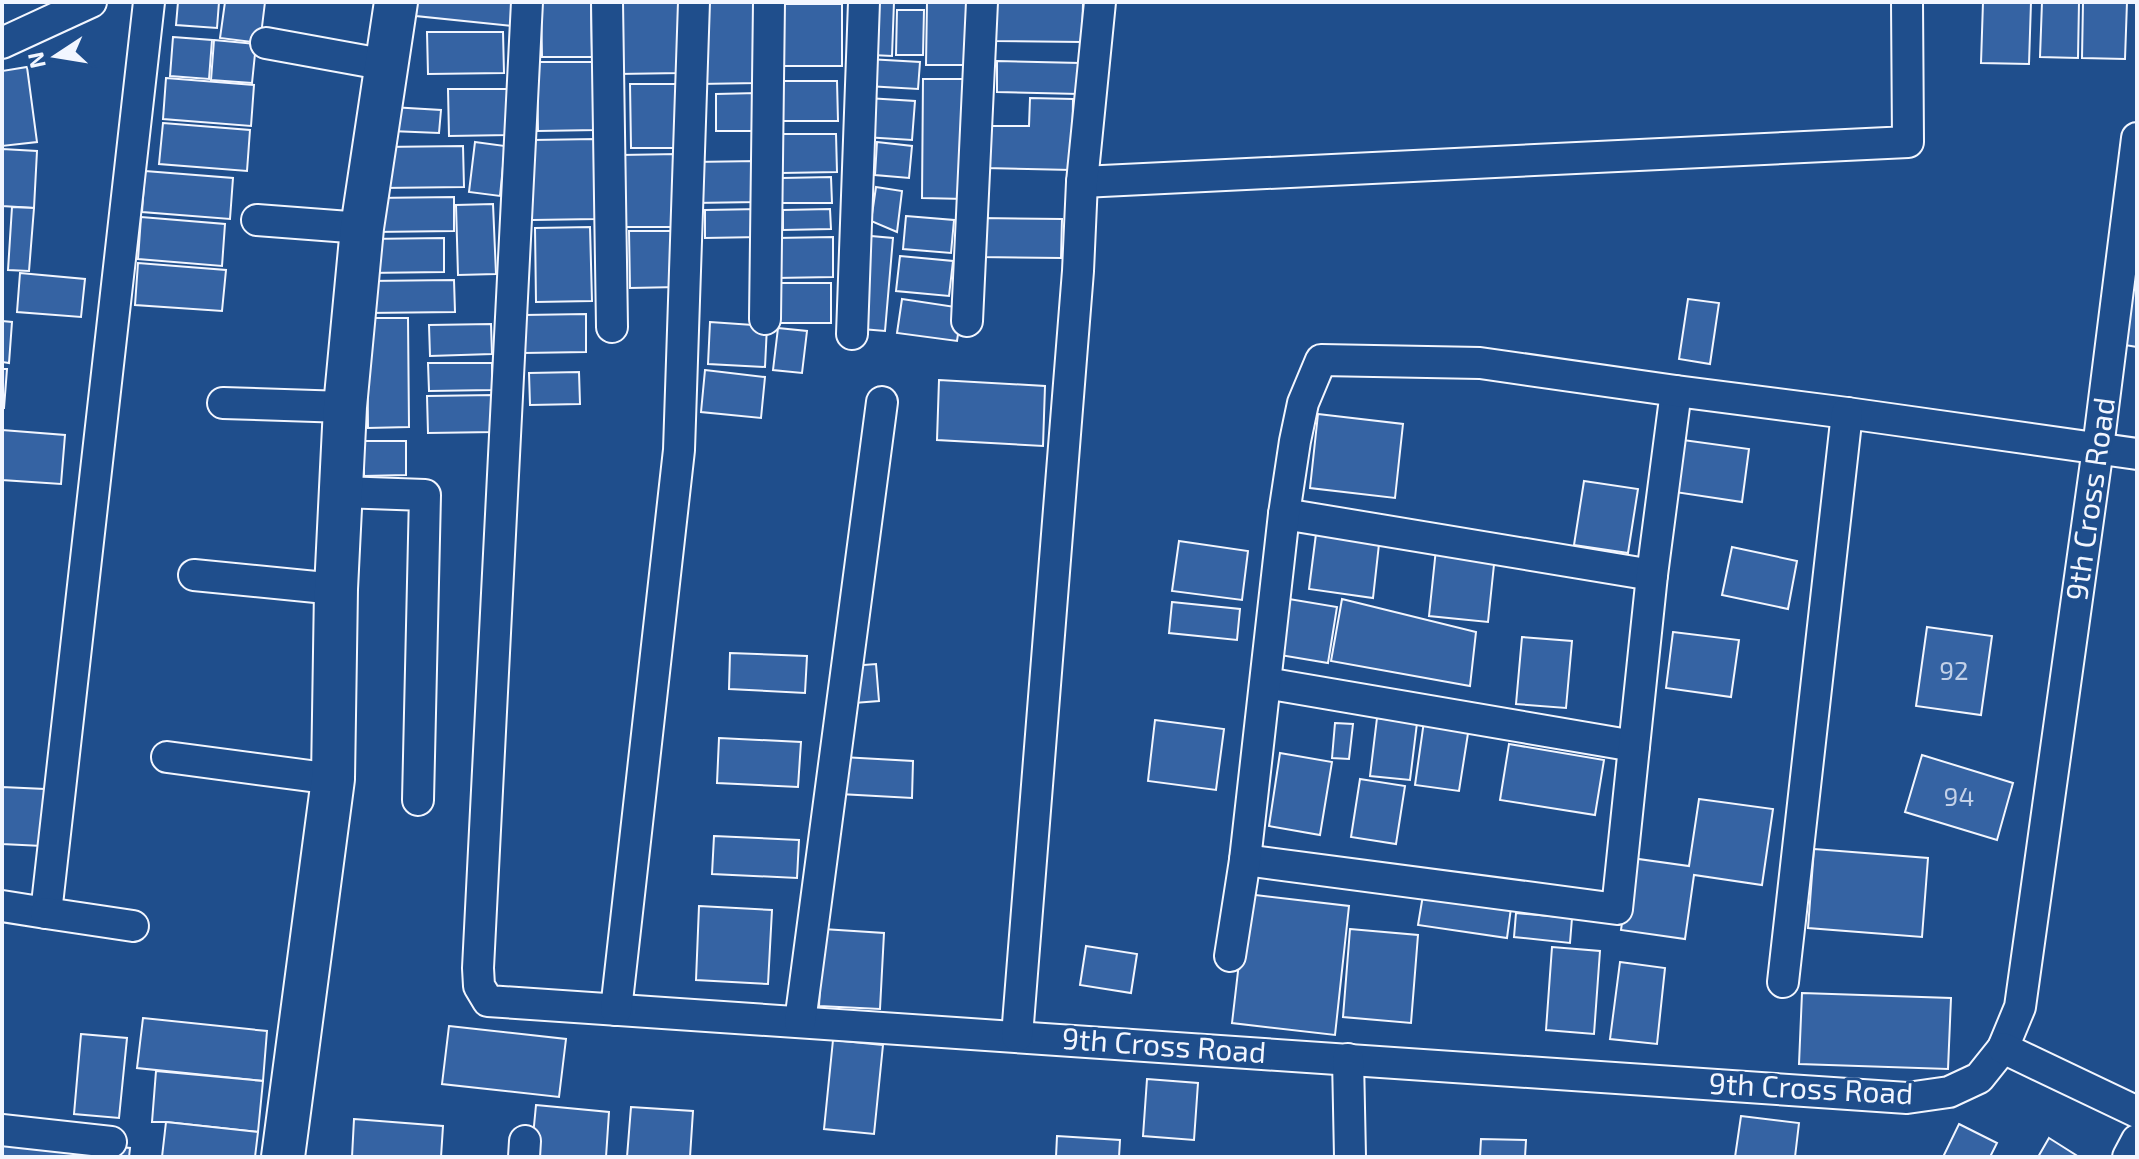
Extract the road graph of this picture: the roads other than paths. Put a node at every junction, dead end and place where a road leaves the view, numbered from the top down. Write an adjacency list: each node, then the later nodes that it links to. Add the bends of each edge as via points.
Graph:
1 (91, 2): 12 (street)
2 (149, 2): 42 (street)
3 (396, 2): 14 (street)
4 (527, 2): 46 (street, 9th Cross Road, via 479,986 488,1001)
5 (607, 2): 21 (street)
6 (694, 2): 46 (street, via 679,450)
7 (769, 2): 19 (street)
8 (864, 2): 22 (street)
9 (982, 2): 20 (street)
10 (1100, 2): 16 (street)
11 (1907, 2): 16 (street, via 1908,142)
12 (2, 43)
13 (266, 43): 14 (street)
14 (387, 65): 18 (street)
15 (2137, 138): 28 (street, 9th Cross Road)
16 (1082, 182): 48 (street)
17 (257, 220): 18 (street)
18 (362, 228): 26 (street)
19 (765, 319)
20 (967, 321)
21 (612, 327)
22 (852, 334)
23 (1676, 391): 27 (street); 31 (street, via 1480,363 1321,360 1303,403); 33 (street)
24 (882, 402): 47 (street)
25 (223, 403): 26 (street)
26 (345, 407): 30 (street)
27 (1847, 413): 28 (street); 45 (street)
28 (2098, 448): 29 (street); 49 (street, 9th Cross Road, via 2020,1007)
29 (2137, 454)
30 (341, 492): 34 (street); 39 (street, via 425,495)
31 (1284, 514): 33 (street); 35 (street)
32 (194, 575): 34 (street)
33 (1652, 575): 36 (street)
34 (336, 589): 38 (street)
35 (1266, 683): 36 (street); 40 (street)
36 (1634, 746): 40 (street, via 1617,909)
37 (167, 757): 38 (street)
38 (333, 779): 55 (street)
39 (418, 800)
40 (1245, 860): 44 (street)
41 (2, 906): 42 (street)
42 (46, 913): 43 (street)
43 (133, 926)
44 (1230, 956)
45 (1783, 982)
46 (616, 1010): 47 (street, 9th Cross Road)
47 (800, 1022): 48 (street, 9th Cross Road)
48 (1017, 1036): 50 (street, 9th Cross Road)
49 (2003, 1048): 50 (street, 9th Cross Road, via 1979,1078 1949,1092 1907,1098); 51 (street)
50 (1348, 1059): 56 (street)
51 (2137, 1112)
52 (2, 1130): 54 (street)
53 (2137, 1140): 57 (street)
54 (111, 1142)
55 (283, 1157)
56 (1350, 1157)
57 (2128, 1157)

